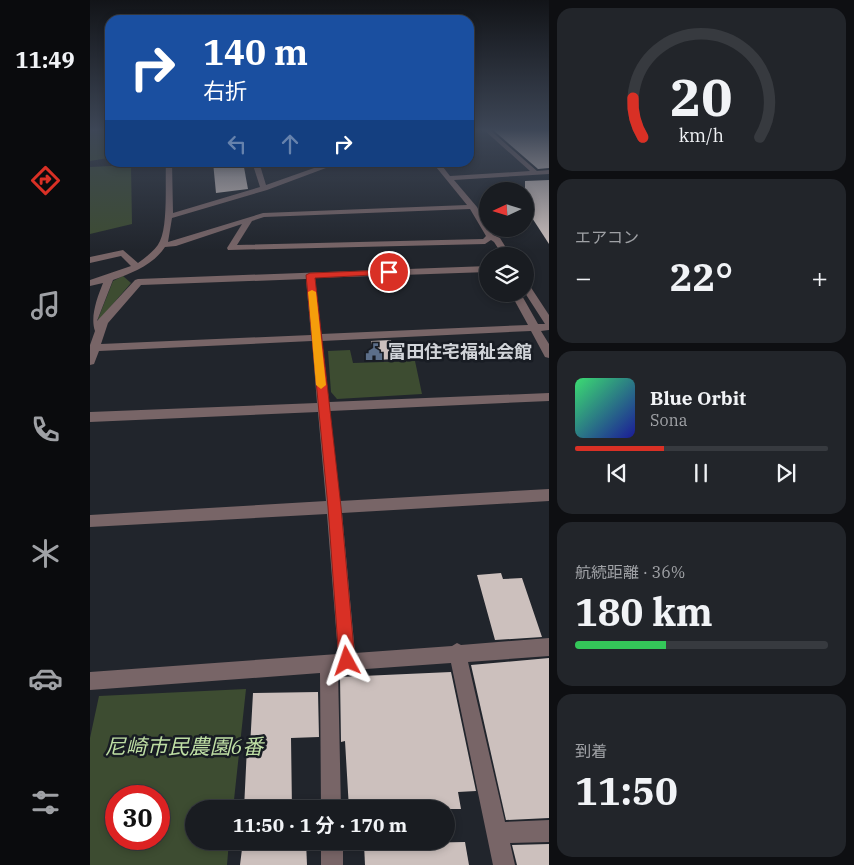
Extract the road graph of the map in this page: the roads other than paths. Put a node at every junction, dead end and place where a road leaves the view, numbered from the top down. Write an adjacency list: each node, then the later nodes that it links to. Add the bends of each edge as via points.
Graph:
1 (168, 169): 11 (street)
2 (258, 169): 9 (street)
3 (318, 169): 9 (street)
4 (441, 169): 8 (street)
5 (532, 169): 6 (street)
6 (535, 172): 7 (street); 8 (street)
7 (549, 172)
8 (447, 178): 10 (street)
9 (264, 188): 11 (street)
10 (473, 207): 12 (street); 13 (street, via 263,215)
11 (167, 217): 16 (street)
12 (479, 218)
13 (249, 220): 14 (street, via 231,248 485,241); 16 (street)
14 (489, 238)
15 (493, 238): 17 (street)
16 (162, 245): 19 (street)
17 (502, 247)
18 (90, 260): 19 (street, via 123,252)
19 (137, 267): 22 (street)
20 (479, 269): 21 (street)
21 (310, 275): 30 (street, via 138,282 103,322); 31 (street)
22 (109, 279): 23 (street); 26 (street)
23 (90, 283)
24 (534, 299): 27 (street)
25 (520, 302): 29 (street)
26 (91, 321): 30 (street)
27 (549, 323)
28 (549, 327): 29 (street)
29 (535, 328): 31 (street); 33 (street)
30 (100, 331): 32 (street)
31 (317, 337): 32 (street); 36 (street)
32 (94, 348): 34 (street)
33 (549, 354)
34 (90, 361)
35 (549, 397): 36 (street)
36 (323, 407): 37 (street); 39 (street)
37 (90, 417)
38 (549, 495): 39 (street)
39 (334, 507): 40 (street); 43 (street)
40 (90, 521)
41 (549, 647): 42 (street)
42 (457, 652): 43 (street); 47 (street)
43 (338, 662): 44 (street); 45 (street)
44 (90, 681)
45 (331, 800)
46 (549, 830): 47 (street)
47 (498, 833): 50 (street)
48 (332, 850): 49 (street)
49 (332, 865)
50 (504, 865)

